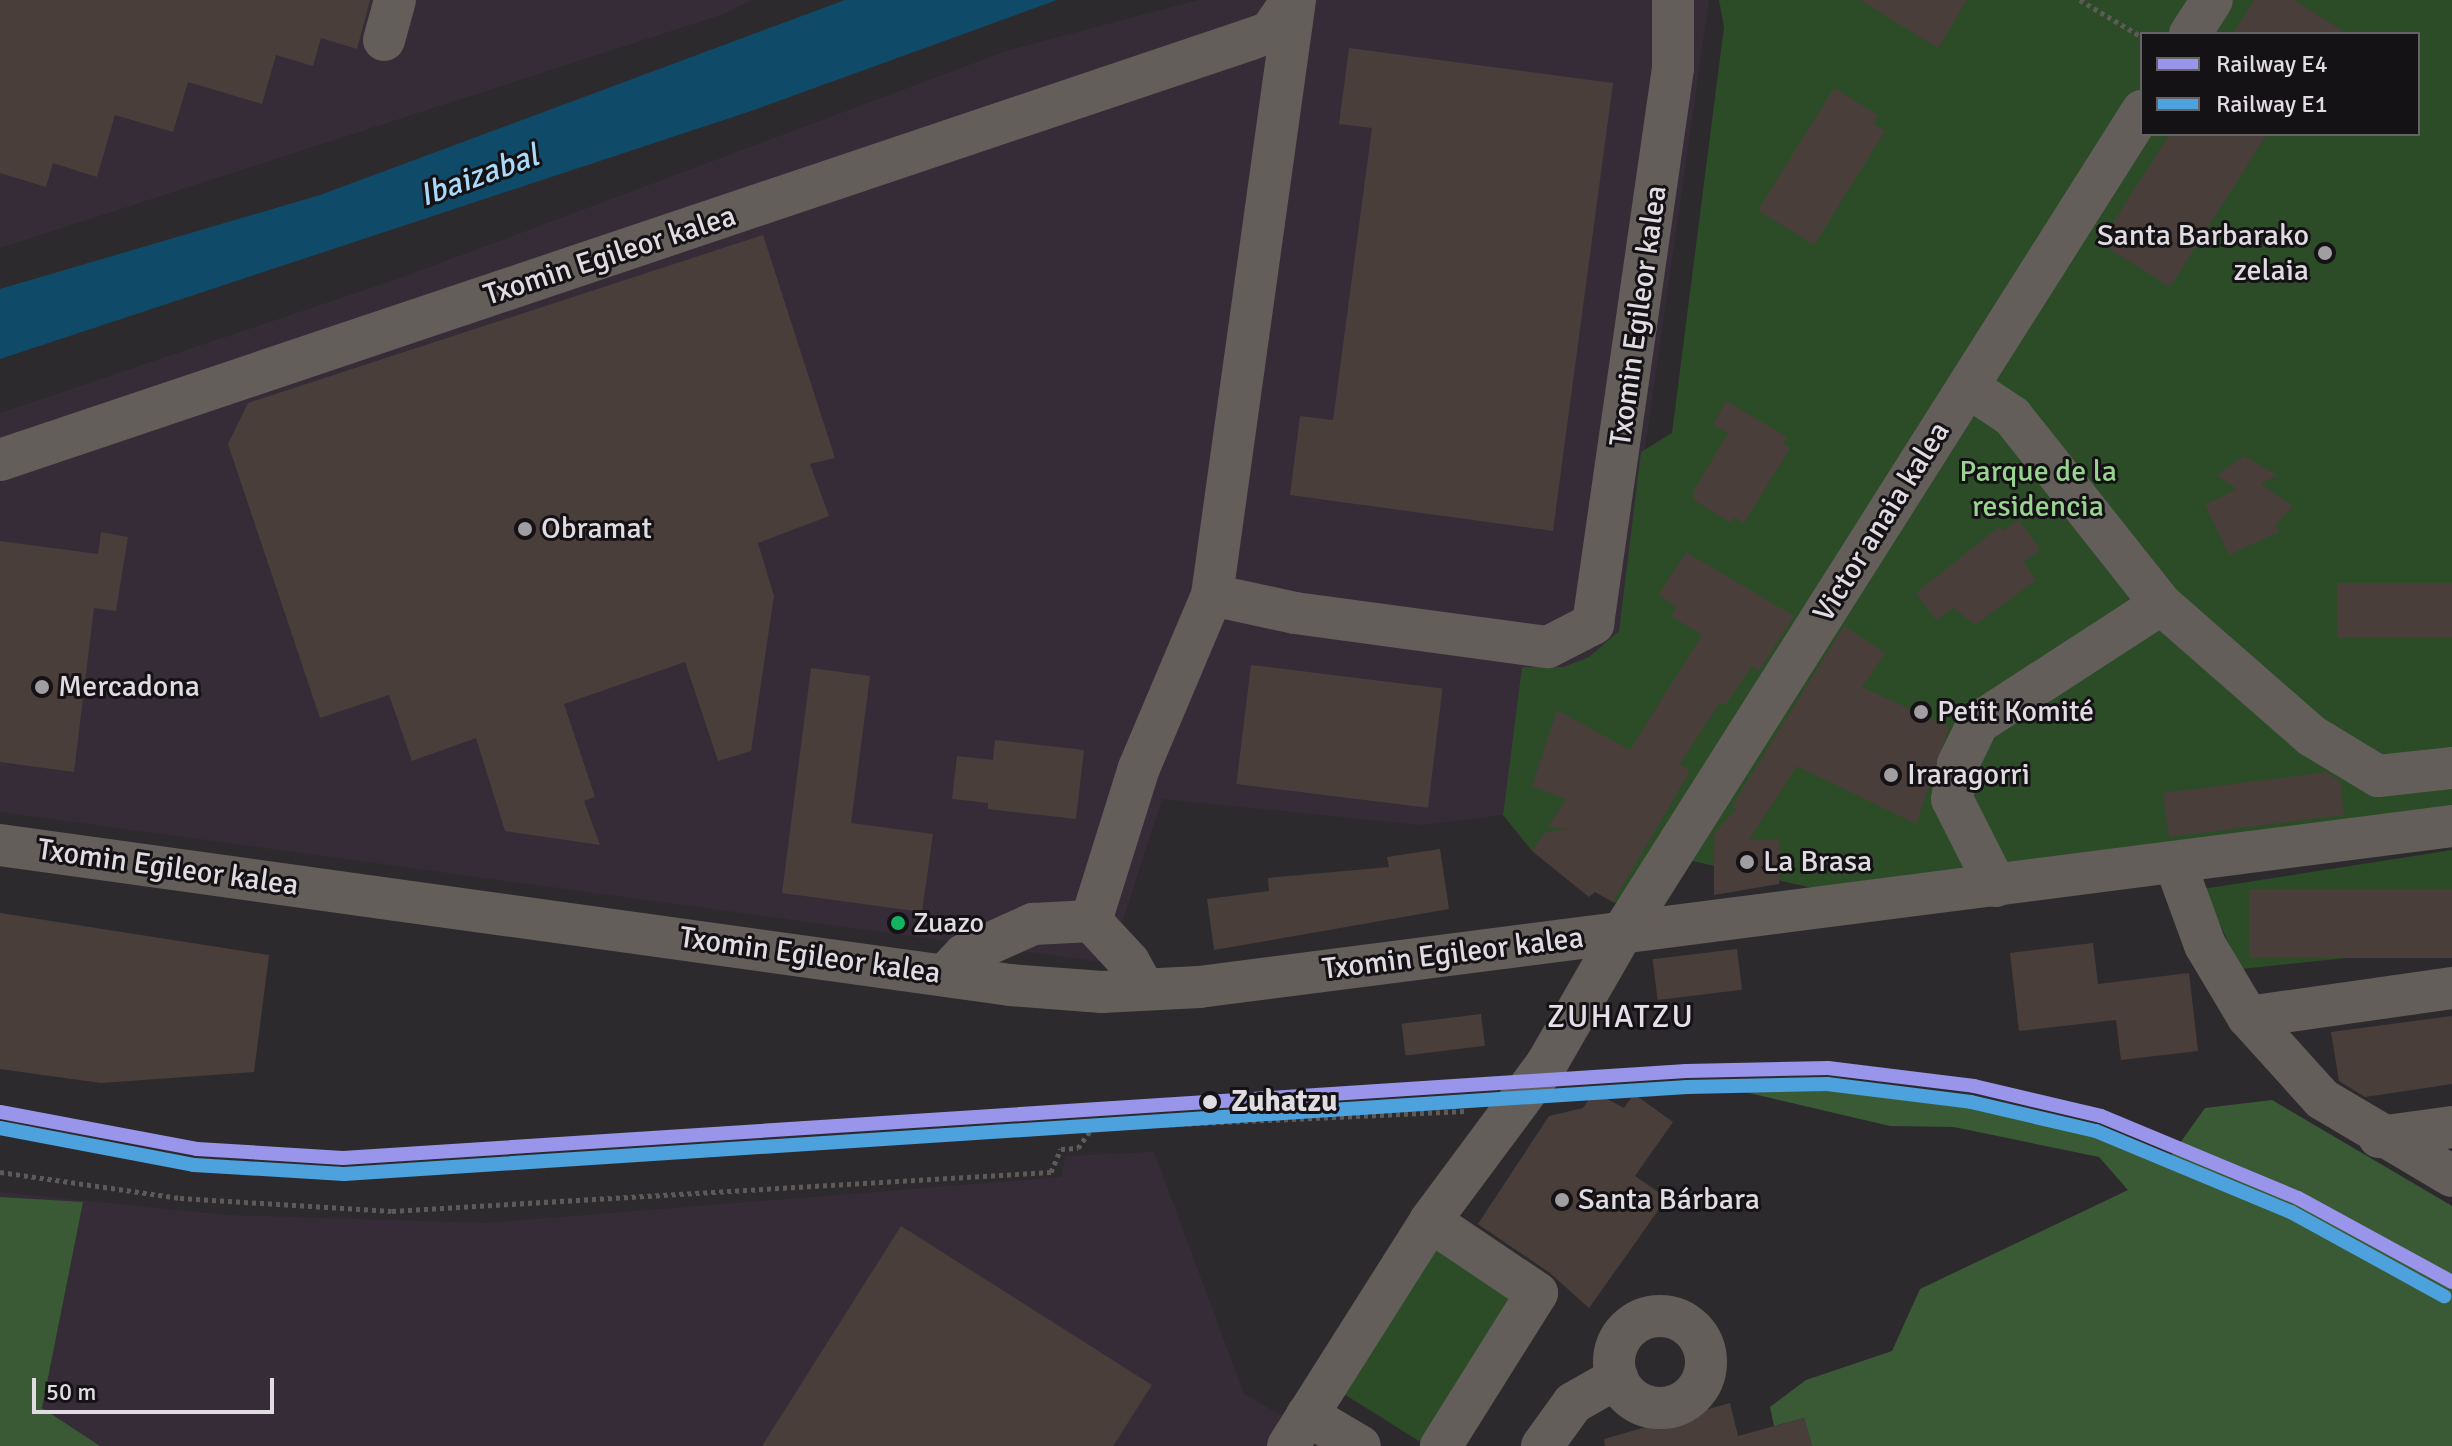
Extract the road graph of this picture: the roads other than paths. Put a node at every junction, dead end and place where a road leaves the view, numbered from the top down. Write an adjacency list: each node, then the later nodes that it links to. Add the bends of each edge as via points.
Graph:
1 (395, 0): 7 (street)
2 (1296, 0): 3 (street); 8 (street, Txomin Egileor kalea, via 1270,32); 9 (street)
3 (1328, 0): 9 (street)
4 (1673, 0): 13 (street, Txomin Egileor kalea, via 1673,68 1593,624 1548,647 1295,613)
5 (2212, 0): 6 (street)
6 (2191, 32)
7 (384, 40)
8 (1219, 50): 9 (street, via 1257,48); 12 (street, Txomin Egileor kalea)
9 (1289, 54): 13 (street)
10 (2140, 114): 11 (street, Victor anaia kalea)
11 (1968, 387): 14 (street, via 2012,416); 21 (street, Victor anaia kalea)
12 (0, 460)
13 (1212, 595): 20 (street, via 1139,768)
14 (2161, 604): 15 (street, via 2312,736 2378,776); 19 (street, via 1978,723 1958,764 1952,799)
15 (2452, 768)
16 (2452, 826): 18 (street, Txomin Egileor kalea)
17 (0, 845): 22 (street, Txomin Egileor kalea)
18 (2175, 863): 19 (street, Txomin Egileor kalea); 25 (street, via 2205,945)
19 (1996, 886): 21 (street, Txomin Egileor kalea)
20 (1091, 921): 22 (street, via 1033,924 964,955); 24 (street, via 1129,962)
21 (1622, 933): 24 (street, Txomin Egileor kalea); 29 (street, Txomin Egileor kalea, via 1546,1065)
22 (946, 974): 24 (street, Txomin Egileor kalea, via 1010,985)
23 (2452, 988): 25 (street)
24 (1144, 989)
25 (2248, 1017): 27 (street, via 2322,1099)
26 (2452, 1127): 27 (street)
27 (2379, 1137): 28 (street)
28 (2452, 1176)
29 (1430, 1221): 31 (street, Txomin Egileor kalea); 33 (street, via 1537,1293)
30 (1617, 1378): 34 (street, via 1573,1403)
31 (1295, 1435): 32 (street)
32 (1360, 1446)
33 (1441, 1446)
34 (1542, 1446)

